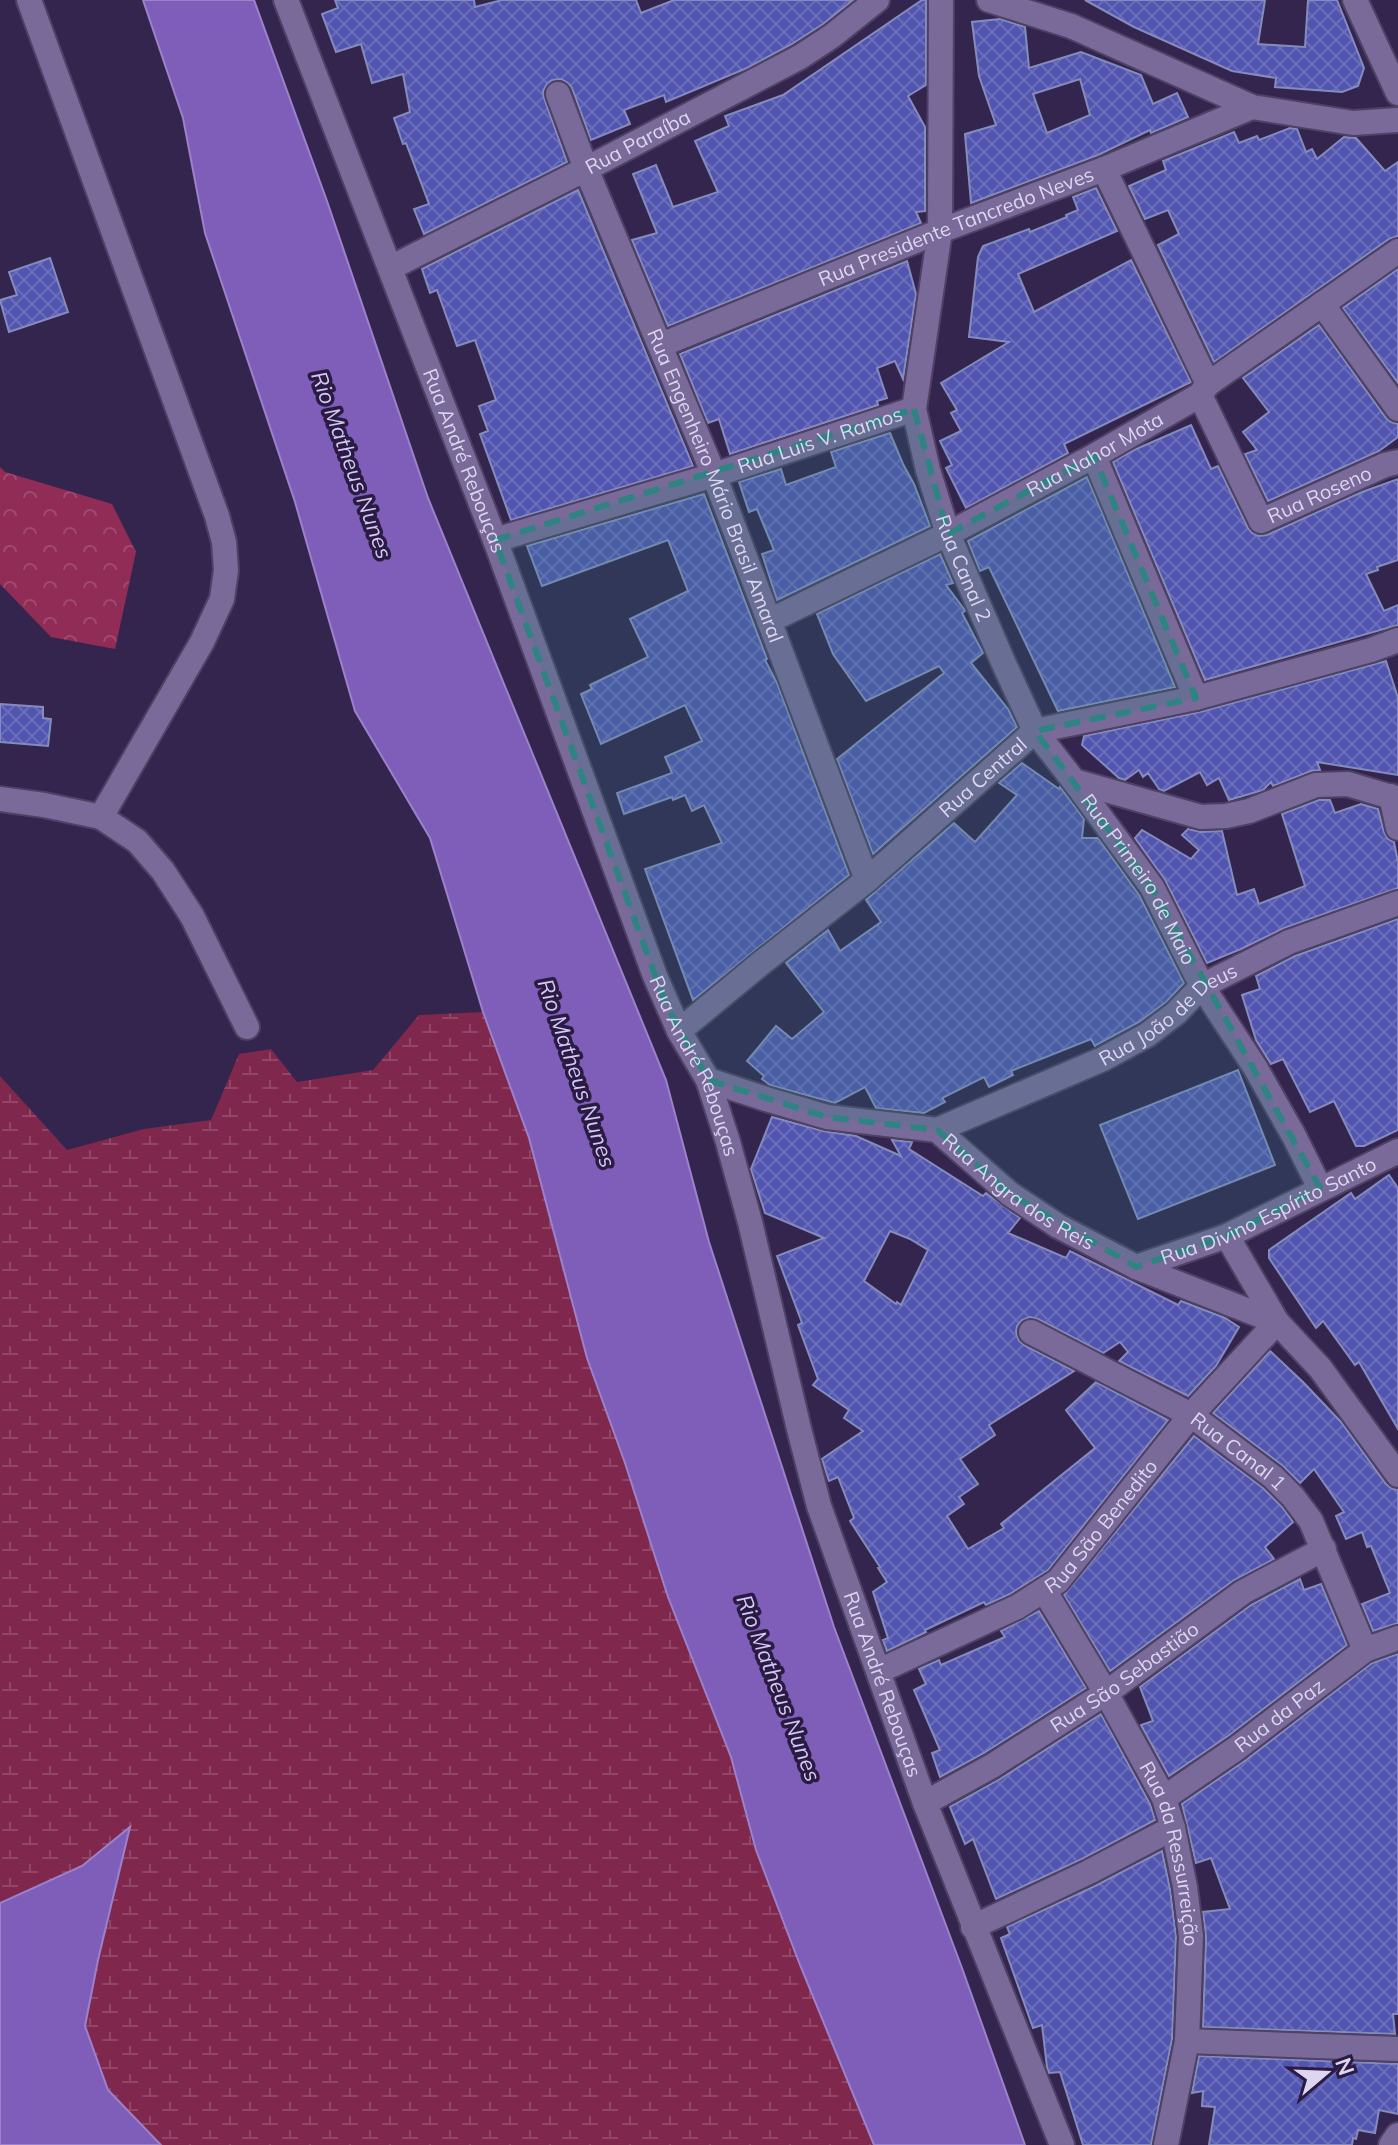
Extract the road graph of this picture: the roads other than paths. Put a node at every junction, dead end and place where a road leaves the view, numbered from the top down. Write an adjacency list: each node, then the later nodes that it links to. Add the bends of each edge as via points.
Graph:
1 (29, 0): 33 (street, via 224,542 222,599)
2 (286, 0): 15 (street, Rua André Rebouças)
3 (877, 0): 11 (street, Rua Paraíba, via 800,57)
4 (941, 0): 13 (street, Rua Canal 2)
5 (989, 0): 9 (street, via 1071,26)
6 (1355, 0): 7 (street)
7 (1398, 93)
8 (558, 94): 11 (street, Rua Engenheiro Mário Brasil Amaral)
9 (1252, 107): 10 (street, via 1353,123); 12 (street, Rua Presidente Tancredo Neves)
10 (1398, 120)
11 (586, 169): 15 (street, Rua Paraíba); 17 (street, Rua Engenheiro Mário Brasil Amaral)
12 (1104, 169): 13 (street, Rua Presidente Tancredo Neves); 18 (street)
13 (940, 231): 17 (street, Rua Presidente Tancredo Neves); 19 (street, Rua Canal 2)
14 (1398, 251): 16 (street, Rua Nahor Mota)
15 (390, 268): 25 (street, Rua André Rebouças)
16 (1322, 304): 18 (street, Rua Nahor Mota); 20 (street)
17 (661, 345): 23 (street, Rua Engenheiro Mário Brasil Amaral)
18 (1204, 390): 21 (street, Rua Nahor Mota); 22 (street, Rua Roseno, via 1261,521)
19 (914, 409): 23 (street, Rua Luis V. Ramos); 24 (street, Rua Canal 2)
20 (1398, 409)
21 (1094, 456): 24 (street, Rua Nahor Mota); 28 (street)
22 (1398, 462)
23 (714, 475): 25 (street, Rua Luis V. Ramos); 26 (street, Rua Engenheiro Mário Brasil Amaral)
24 (948, 534): 26 (street, Rua Nahor Mota); 29 (street, Rua Canal 2)
25 (495, 540): 39 (street, Rua André Rebouças)
26 (769, 621): 35 (street, Rua Engenheiro Mário Brasil Amaral)
27 (1398, 640): 28 (street, Rua Central)
28 (1196, 698): 29 (street, Rua Central)
29 (1035, 731): 30 (street, Rua Canal 2); 35 (street, Rua Central)
30 (1074, 781): 31 (street, via 1201,817 1249,811 1316,785 1348,784); 37 (street, Rua Primeiro de Maio, via 1152,887)
31 (1395, 798): 34 (street)
32 (0, 799): 33 (street)
33 (101, 817): 38 (street, via 137,841 163,871 192,916)
34 (1398, 828)
35 (867, 880): 39 (street, Rua Central)
36 (1398, 903): 37 (street, Rua João de Deus, via 1289,942)
37 (1202, 986): 41 (street, Rua João de Deus, via 1176,1013 1103,1059); 43 (street, Rua Primeiro de Maio, via 1255,1067)
38 (247, 1027)
39 (679, 1031): 40 (street, Rua André Rebouças)
40 (708, 1080): 41 (street, Rua Angra dos Reis, via 827,1117); 54 (street, Rua André Rebouças, via 750,1222 819,1506)
41 (937, 1130): 45 (street, Rua Angra dos Reis, via 1010,1194)
42 (1395, 1158): 43 (street, Rua Divino Espírito Santo)
43 (1320, 1188): 44 (street, Rua Divino Espírito Santo)
44 (1227, 1236): 45 (street, Rua Divino Espírito Santo); 46 (street, Rua Angra dos Reis)
45 (1136, 1267): 46 (street, Rua Angra dos Reis)
46 (1277, 1322): 48 (street, Rua São Benedito); 49 (street, Rua Angra dos Reis, via 1320,1368)
47 (1031, 1332): 48 (street, Rua Canal 1)
48 (1191, 1415): 50 (street, Rua Canal 1, via 1293,1497); 51 (street, Rua São Benedito, via 1058,1581)
49 (1398, 1475)
50 (1324, 1549): 53 (street, Rua Canal 1); 55 (street, Rua São Sebastião, via 1243,1592)
51 (1044, 1590): 54 (street, Rua São Benedito); 55 (street, Rua da Ressurreição)
52 (1398, 1638): 53 (street, Rua da Paz)
53 (1365, 1650): 56 (street, Rua da Paz)
54 (879, 1671): 57 (street, Rua André Rebouças)
55 (1106, 1693): 56 (street, Rua da Ressurreição); 57 (street, Rua São Sebastião)
56 (1164, 1798): 58 (street, Rua da Ressurreição)
57 (925, 1803): 59 (street, Rua André Rebouças)
58 (1173, 1828): 59 (street); 60 (street, Rua da Ressurreição, via 1191,1936)
59 (973, 1927): 63 (street, Rua André Rebouças)
60 (1187, 2041): 61 (street); 64 (street, Rua da Ressurreição)
61 (1398, 2049)
62 (1398, 2135): 65 (street)
63 (1062, 2145)
64 (1166, 2145)
65 (1391, 2145)

